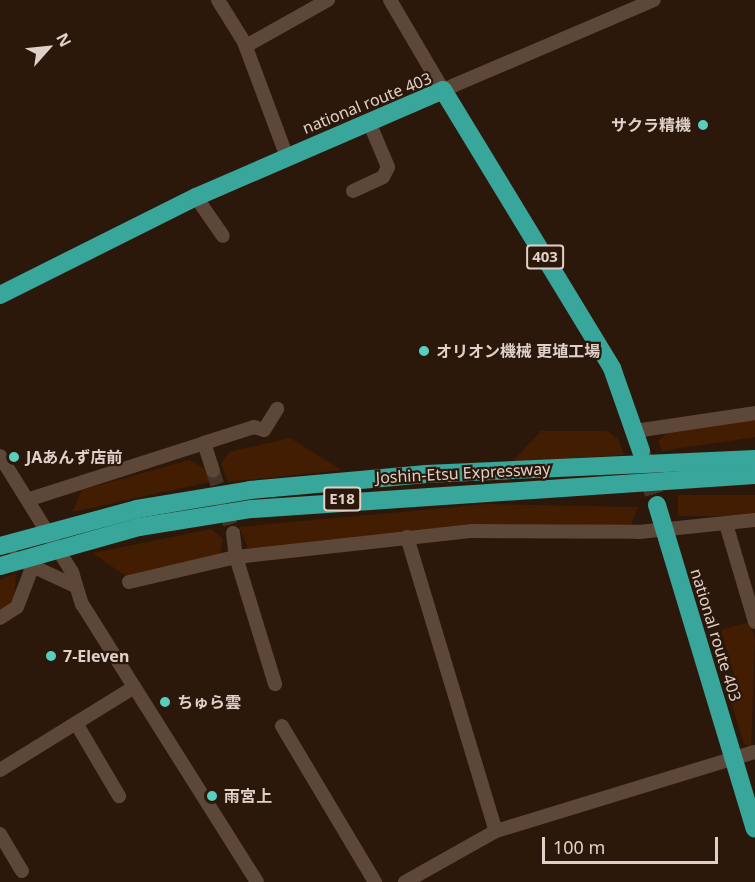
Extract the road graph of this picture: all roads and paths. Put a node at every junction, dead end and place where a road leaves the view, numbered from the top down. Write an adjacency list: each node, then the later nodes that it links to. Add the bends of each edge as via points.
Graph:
1 (218, 0): 5 (street)
2 (328, 0): 5 (street)
3 (390, 0): 6 (street)
4 (654, 0): 6 (street)
5 (246, 46): 8 (street)
6 (443, 90): 7 (highway, national route 403); 15 (highway, national route 403 / 403, via 583,316 612,368)
7 (369, 123): 8 (highway, national route 403); 9 (street, via 388,167 383,177)
8 (287, 157): 10 (highway, national route 403)
9 (353, 191)
10 (196, 197): 11 (street); 12 (highway, national route 403)
11 (224, 236)
12 (0, 295)
13 (277, 409): 16 (street, via 264,430 254,427)
14 (755, 413): 15 (street)
15 (635, 431): 18 (highway, national route 403 / 403)
16 (204, 443): 21 (street); 26 (street)
17 (755, 446): 22 (highway)
18 (641, 451)
19 (0, 456): 26 (street)
20 (755, 459): 22 (highway, Joshin-Etsu Expressway / E18)
21 (213, 471)
22 (567, 471): 33 (highway, Joshin-Etsu Expressway / E18, via 310,483 197,497 75,523)
23 (755, 475): 25 (highway, Joshin-Etsu Expressway / E18)
24 (755, 481): 25 (highway)
25 (603, 487): 33 (highway, Joshin-Etsu Expressway / E18, via 310,502)
26 (30, 499): 37 (street)
27 (657, 505): 30 (highway, national route 403)
28 (755, 520): 29 (street)
29 (726, 524): 30 (street); 39 (street)
30 (663, 527): 32 (street); 45 (highway, national route 403)
31 (233, 533): 34 (street)
32 (407, 537): 34 (street); 51 (street)
33 (0, 557): 35 (street)
34 (236, 557): 36 (street); 40 (street)
35 (32, 568): 37 (street); 38 (street, via 17,607)
36 (129, 582)
37 (75, 586): 41 (street)
38 (0, 618)
39 (755, 622)
40 (275, 684)
41 (134, 688): 42 (street); 54 (street)
42 (76, 723): 46 (street); 48 (street)
43 (282, 726): 55 (street)
44 (755, 752): 45 (street)
45 (733, 758): 47 (highway, national route 403); 51 (street)
46 (0, 770)
47 (739, 777): 49 (highway, national route 403); 50 (highway, national route 403)
48 (119, 796)
49 (755, 803)
50 (755, 829)
51 (496, 831): 56 (street)
52 (0, 834): 53 (street)
53 (22, 871)
54 (257, 882)
55 (375, 882)
56 (405, 882)

